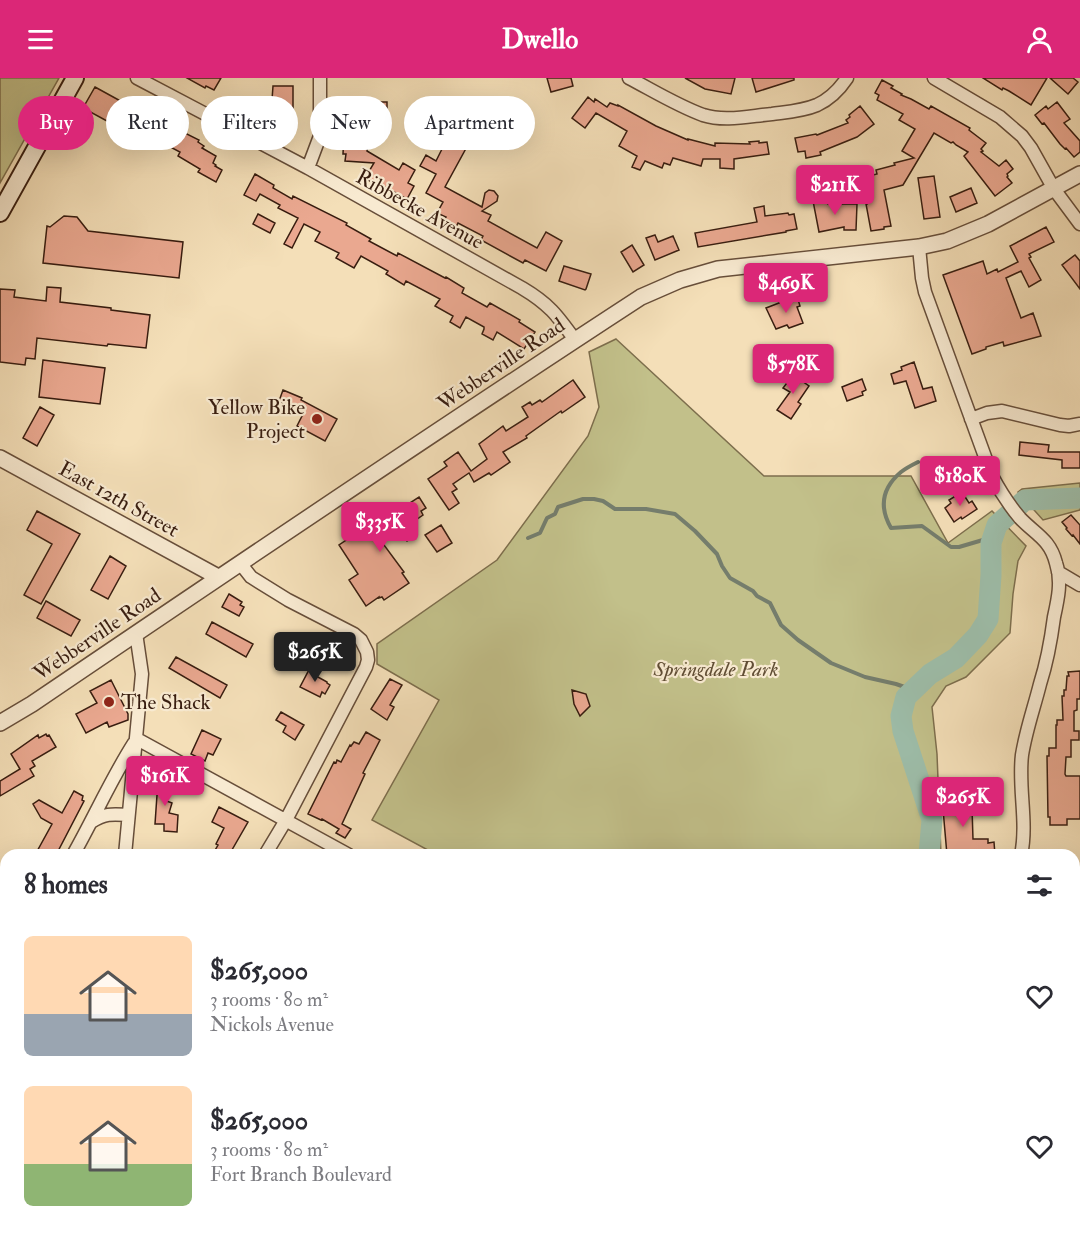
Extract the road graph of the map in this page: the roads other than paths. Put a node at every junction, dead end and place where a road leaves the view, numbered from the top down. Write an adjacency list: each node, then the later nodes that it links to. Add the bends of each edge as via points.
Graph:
1 (75, 78): 10 (main road)
2 (137, 78): 7 (street, Ribbecke Avenue)
3 (320, 78): 7 (street, via 321,136)
4 (629, 78): 5 (street, via 693,111 731,118 814,106 834,94)
5 (847, 78)
6 (933, 78): 9 (street, via 1012,126 1031,148)
7 (308, 168): 13 (street, Ribbecke Avenue, via 536,296 556,314)
8 (1080, 174): 9 (street, Webberville Road)
9 (1054, 189): 11 (street); 12 (street, Webberville Road, via 988,224 947,241)
10 (0, 213)
11 (1080, 224)
12 (919, 247): 13 (street, Webberville Road, via 698,274 641,297); 14 (street, via 925,292)
13 (575, 340): 17 (street, Webberville Road)
14 (971, 418): 15 (street, via 1002,411 1060,425); 18 (street, via 998,488 1020,518 1050,548)
15 (1080, 424)
16 (0, 458): 19 (street, East 12th Street)
17 (240, 563): 19 (street, Webberville Road); 25 (street, via 251,577 354,634 368,652 366,668)
18 (1059, 572): 20 (street); 31 (street, via 1049,647 1022,758)
19 (218, 577): 21 (street, Webberville Road)
20 (1080, 585)
21 (136, 633): 22 (street, Webberville Road); 23 (street, via 142,674)
22 (0, 723)
23 (137, 739): 24 (street); 25 (street); 26 (street)
24 (128, 816): 26 (street, via 110,814); 28 (street)
25 (286, 820): 29 (street); 30 (street)
26 (91, 822): 27 (street)
27 (76, 849)
28 (125, 849)
29 (269, 849)
30 (338, 849)
31 (1022, 849)

